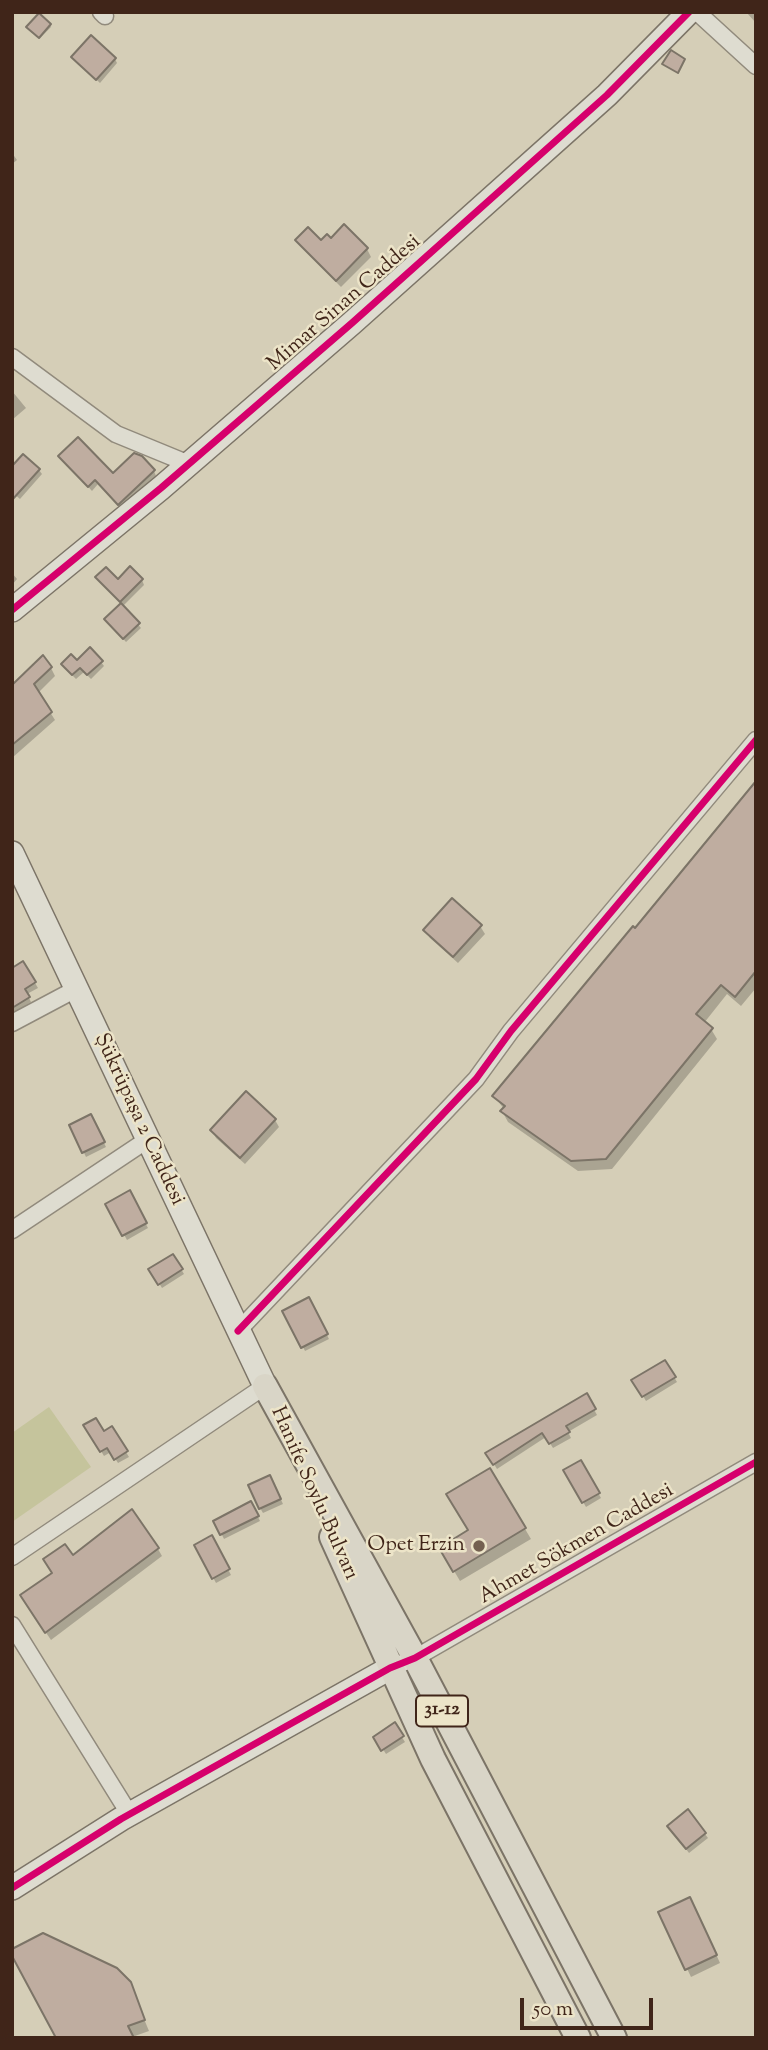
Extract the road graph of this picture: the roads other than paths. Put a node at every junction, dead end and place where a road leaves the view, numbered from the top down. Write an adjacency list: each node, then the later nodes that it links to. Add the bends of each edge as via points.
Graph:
1 (689, 12): 5 (street, Mimar Sinan Caddesi, via 607,95)
2 (697, 12): 3 (street)
3 (756, 66)
4 (14, 361): 5 (street, via 116,434)
5 (189, 464): 6 (street, Mimar Sinan Caddesi)
6 (12, 610)
7 (756, 740): 14 (street, via 511,1031 476,1079)
8 (12, 853): 9 (street, Şükrüpaşa 2 Caddesi / 31-12)
9 (21, 892): 10 (street, Şükrüpaşa 2 Caddesi / 31-12)
10 (76, 989): 11 (street); 12 (street, Şükrüpaşa 2 Caddesi / 31-12)
11 (12, 1023)
12 (147, 1140): 13 (street); 14 (street, Şükrüpaşa 2 Caddesi / 31-12)
13 (12, 1230)
14 (238, 1331): 15 (street, Şükrüpaşa 2 Caddesi / 31-12)
15 (265, 1386): 17 (street); 19 (main road, Hanife Soylu Bulvarı / 31-12); 20 (main road, Hanife Soylu Bulvarı / 31-12)
16 (756, 1462): 19 (street, Ahmet Sökmen Caddesi)
17 (12, 1557)
18 (12, 1625): 21 (street)
19 (415, 1658): 20 (street, Ahmet Sökmen Caddesi); 24 (main road, Hanife Soylu Bulvarı / 31-12)
20 (390, 1668): 21 (street); 23 (main road, Hanife Soylu Bulvarı / 31-12)
21 (130, 1815): 22 (street)
22 (12, 1888)
23 (578, 2038)
24 (614, 2038)

